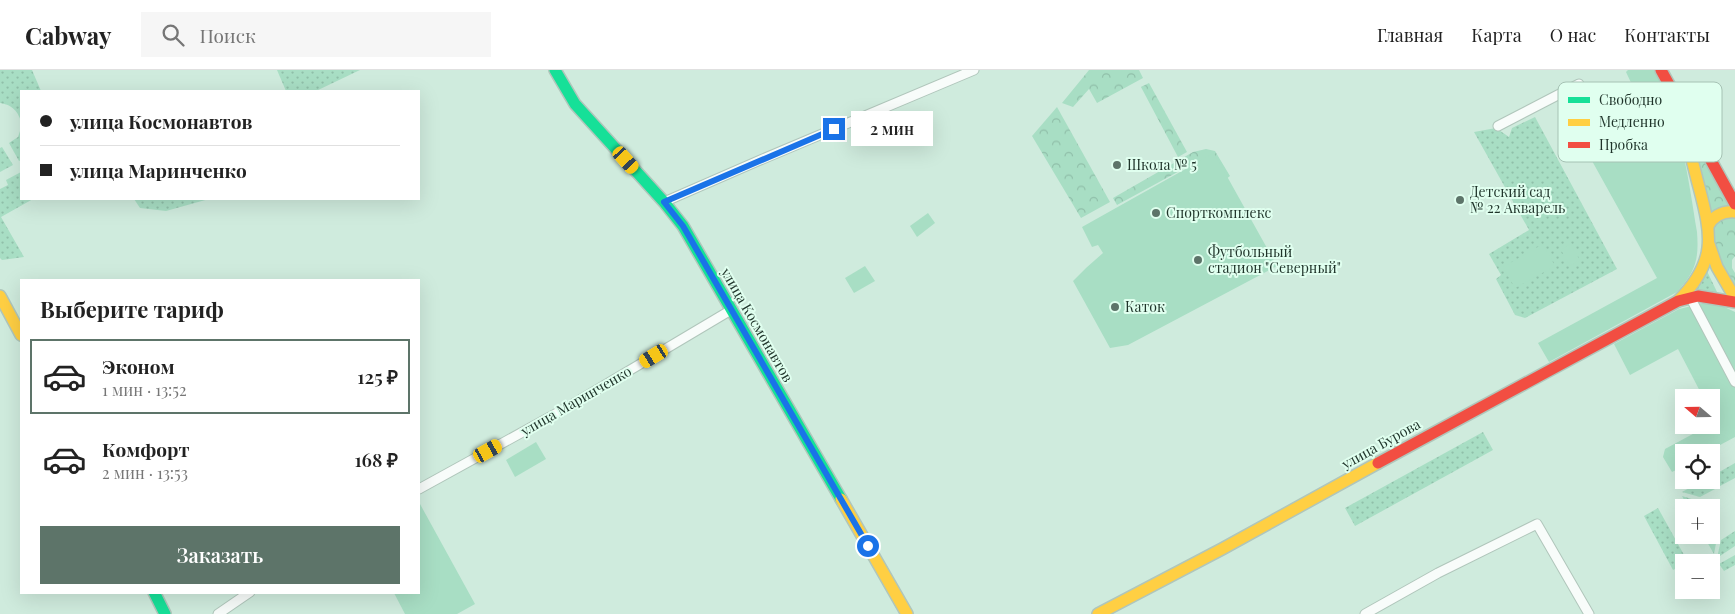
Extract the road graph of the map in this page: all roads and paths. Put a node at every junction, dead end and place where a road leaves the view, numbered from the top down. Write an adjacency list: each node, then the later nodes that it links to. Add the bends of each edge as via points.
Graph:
1 (555, 70): 13 (main road, улица Космонавтов, via 575,104)
2 (974, 70): 13 (street)
3 (1661, 70): 5 (main road)
4 (1671, 70): 6 (main road)
5 (1667, 82)
6 (1678, 82)
7 (1558, 95): 8 (street)
8 (1498, 126)
9 (1692, 162): 16 (main road)
10 (1712, 162): 14 (main road)
11 (1721, 162): 12 (main road)
12 (1735, 187)
13 (664, 202): 23 (main road, улица Космонавтов, via 683,226)
14 (1735, 204)
15 (1735, 212): 16 (main road, via 1721,213)
16 (1708, 226): 17 (main road)
17 (1709, 244): 20 (main road, via 1717,267); 21 (main road, via 1698,276)
18 (0, 296): 24 (main road)
19 (1690, 297): 21 (main road); 22 (main road, via 1708,296); 25 (street)
20 (1735, 298)
21 (1678, 301): 32 (main road, улица Бурова)
22 (1735, 302)
23 (731, 310): 26 (street, улица Маринченко, via 568,407); 31 (main road, улица Космонавтов)
24 (20, 333)
25 (1735, 382)
26 (420, 489)
27 (155, 594): 29 (main road)
28 (247, 594): 30 (street)
29 (165, 614)
30 (218, 614)
31 (907, 614)
32 (1098, 614)
33 (1365, 614): 34 (street, via 1537,524)
34 (1589, 614)

